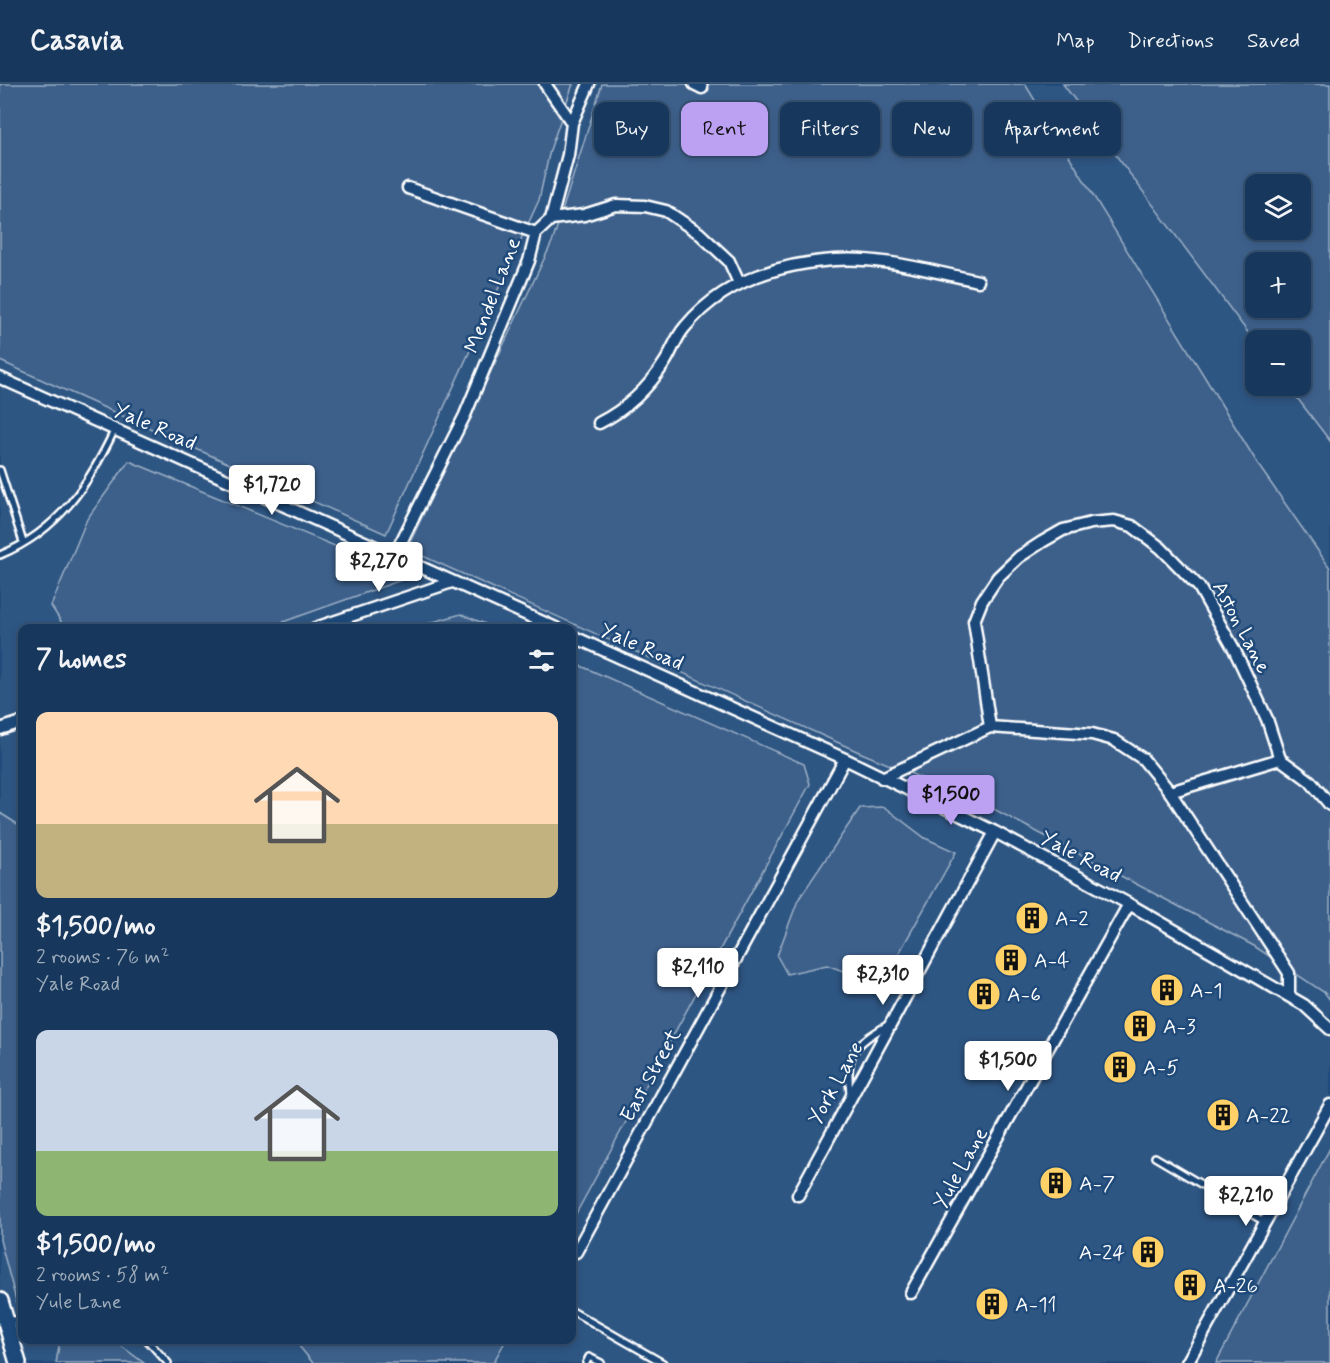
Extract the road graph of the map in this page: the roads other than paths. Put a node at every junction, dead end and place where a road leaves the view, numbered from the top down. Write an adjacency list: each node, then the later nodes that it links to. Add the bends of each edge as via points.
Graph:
1 (545, 84): 3 (street)
2 (589, 84): 3 (street)
3 (572, 123): 5 (street, via 568,155)
4 (408, 188): 6 (street)
5 (550, 219): 6 (street, Mendel Lane); 8 (street, via 584,215 616,205 645,206 666,212 722,254)
6 (536, 233): 15 (street, Mendel Lane, via 529,261 465,415)
7 (978, 281): 8 (street, via 881,263 836,260 793,267)
8 (739, 283): 10 (street, via 684,327 664,363 640,394 622,411)
9 (0, 378): 11 (street, Yale Road)
10 (599, 423)
11 (115, 429): 13 (lane, via 93,475 75,500); 15 (street, Yale Road)
12 (0, 470): 13 (lane)
13 (23, 542): 14 (lane)
14 (0, 555)
15 (394, 556): 16 (street, Yale Road)
16 (452, 582): 17 (street); 18 (street, Yale Road)
17 (327, 624)
18 (547, 624)
19 (576, 638): 23 (street, Yale Road)
20 (18, 723): 22 (street)
21 (990, 727): 24 (street, Aston Lane, via 974,621 981,601 1019,556 1042,542 1063,530 1114,521 1132,526 1161,548 1199,587 1267,719); 25 (street); 26 (street, via 1092,734 1114,741 1143,759)
22 (0, 729)
23 (844, 759): 25 (street, Yale Road); 38 (street, East Street)
24 (1280, 759): 26 (street); 27 (street, via 1310,781)
25 (882, 778): 28 (street, Yale Road)
26 (1170, 792): 30 (street, via 1289,973)
27 (1330, 805)
28 (996, 832): 29 (street, Yale Road); 31 (street, York Lane)
29 (1129, 904): 30 (street, Yale Road); 39 (street, Yule Lane)
30 (1289, 996): 32 (street, Yale Road)
31 (890, 1023): 33 (street, York Lane); 33 (lane, via 860,1041 852,1052 848,1061)
32 (1330, 1029)
33 (850, 1096): 36 (street, York Lane)
34 (1330, 1105): 37 (street)
35 (1155, 1157): 37 (lane)
36 (798, 1195)
37 (1265, 1222): 50 (street)
38 (576, 1252)
39 (911, 1293)
40 (0, 1300): 43 (street)
41 (576, 1313): 49 (lane)
42 (18, 1319): 43 (lane)
43 (6, 1322): 45 (street)
44 (151, 1344): 46 (lane)
45 (18, 1363)
46 (168, 1363)
47 (586, 1363): 48 (lane, via 589,1357)
48 (601, 1363)
49 (663, 1363)
50 (1187, 1363)

